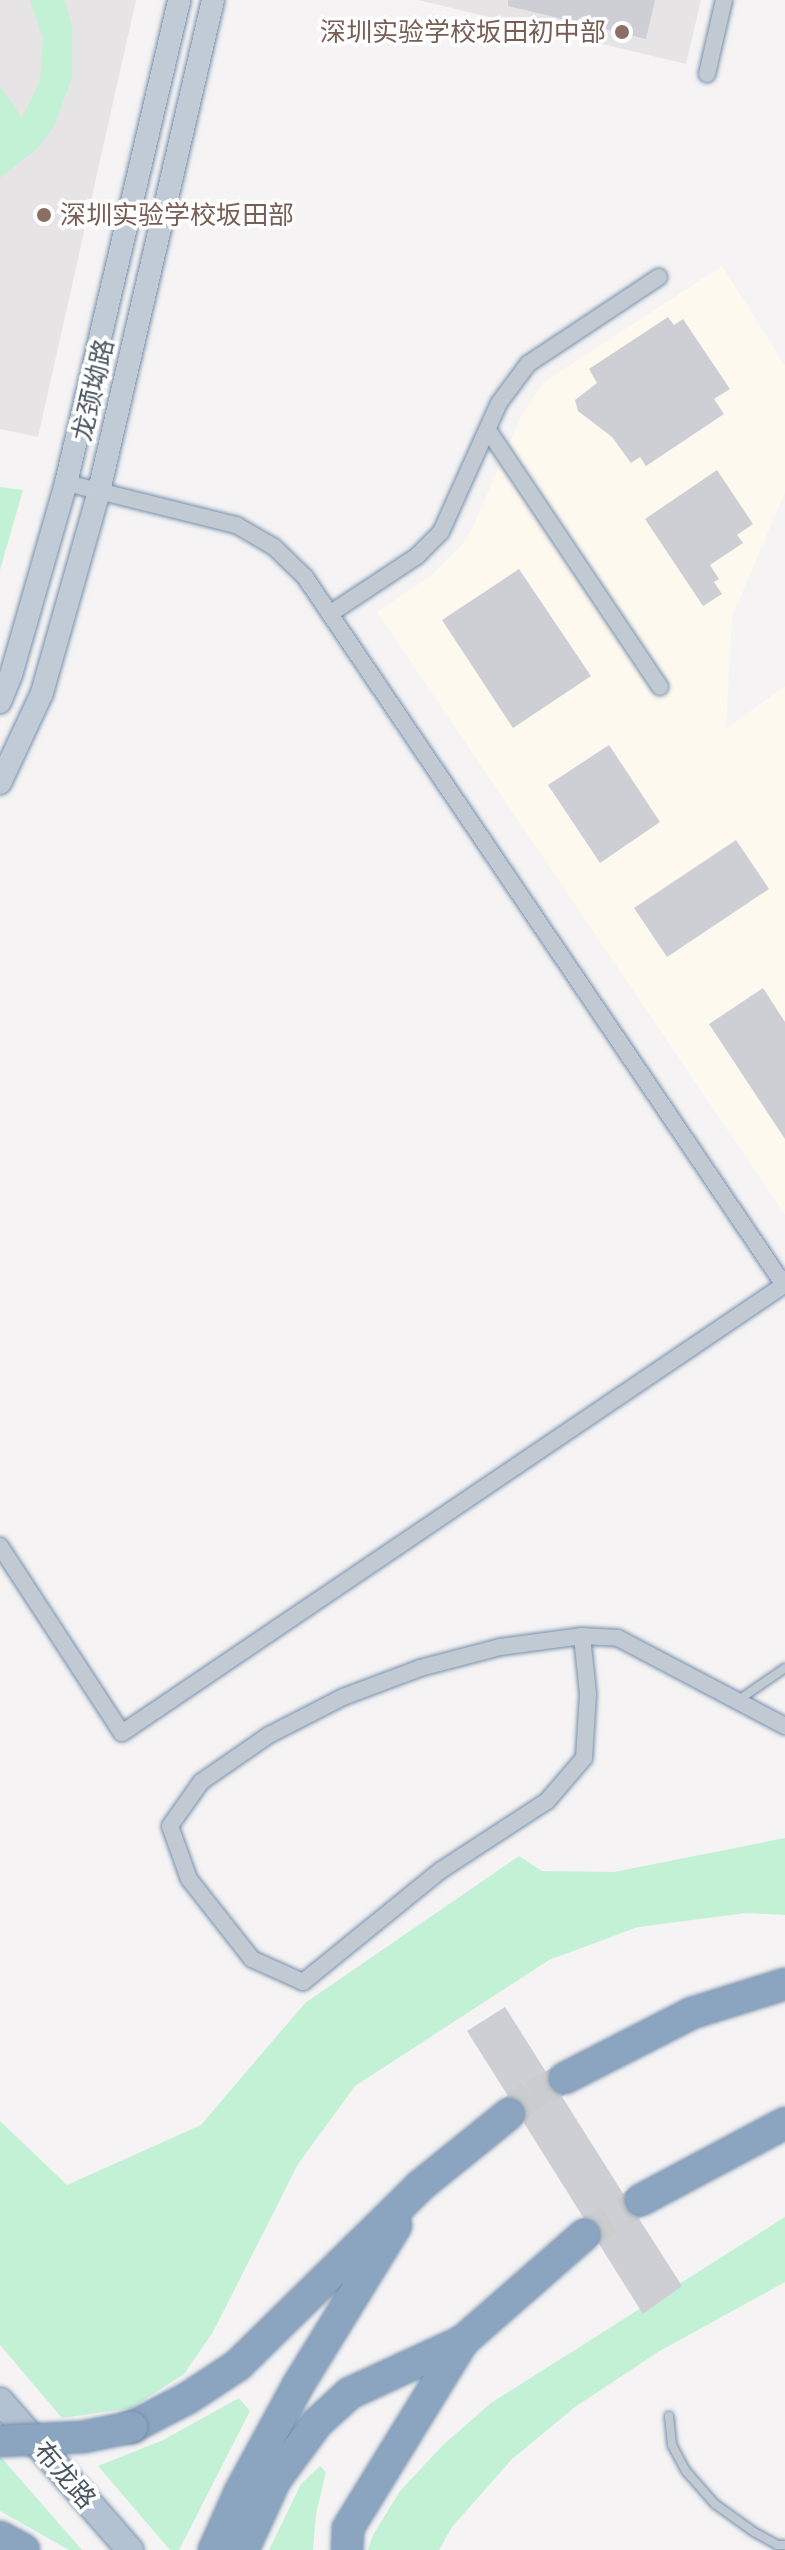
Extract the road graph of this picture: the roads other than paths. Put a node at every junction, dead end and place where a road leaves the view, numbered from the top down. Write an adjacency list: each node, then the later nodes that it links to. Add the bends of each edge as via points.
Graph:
1 (179, 0): 7 (main road, 龙颈坳路)
2 (213, 0): 8 (main road, 龙颈坳路)
3 (724, 0): 4 (street)
4 (707, 74)
5 (659, 277): 6 (street, via 528,364 507,389)
6 (488, 430): 9 (street, via 441,532 417,556); 10 (street)
7 (66, 483): 8 (street); 11 (main road, 龙颈坳路)
8 (99, 491): 9 (street, via 215,518 255,535 298,569); 12 (main road, 龙颈坳路, via 42,693)
9 (331, 613): 13 (street, via 784,1285 122,1733)
10 (660, 687)
11 (0, 702)
12 (0, 783)
13 (0, 1546)
14 (582, 1636): 14 (street, via 588,1694 584,1758 547,1801 441,1870 303,1982 252,1959 189,1879 170,1826 201,1782 269,1735 343,1697 420,1668 500,1647); 16 (street, via 618,1638)
15 (785, 1668): 16 (lane)
16 (737, 1701): 17 (street)
17 (785, 1726)
18 (785, 1984): 19 (highway, via 692,2013)
19 (565, 2078)
20 (509, 2114): 22 (highway)
21 (785, 2123): 23 (highway)
22 (420, 2186): 28 (highway, bridge, via 238,2365 188,2398 132,2427 83,2437); 30 (highway, via 298,2385)
23 (641, 2200)
24 (584, 2235): 25 (highway)
25 (463, 2341): 30 (highway, via 350,2393 317,2423); 34 (highway, via 348,2528)
26 (0, 2401): 33 (main road, 布龙路)
27 (669, 2416): 31 (lane, via 672,2445 715,2504 754,2532)
28 (0, 2441)
29 (0, 2537): 32 (highway)
30 (227, 2544)
31 (785, 2545)
32 (24, 2550)
33 (130, 2550)
34 (347, 2550)

